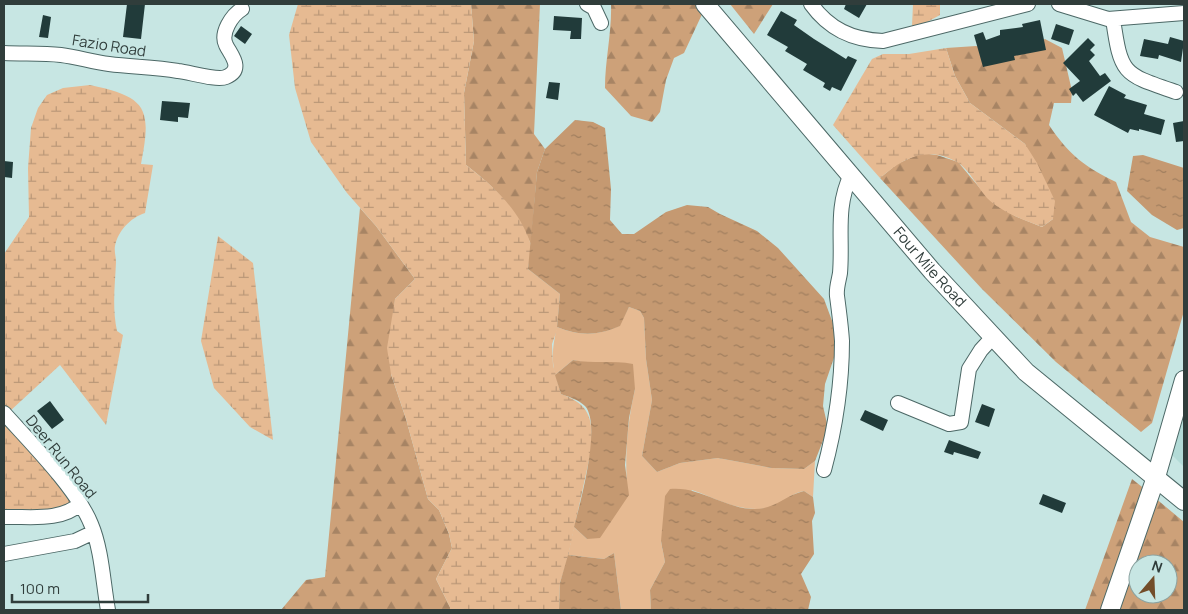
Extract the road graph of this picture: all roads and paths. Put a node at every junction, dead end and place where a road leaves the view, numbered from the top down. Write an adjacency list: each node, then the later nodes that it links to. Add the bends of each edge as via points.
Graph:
1 (587, 4): 9 (street, via 594,8)
2 (705, 4): 12 (main road, Four Mile Road)
3 (811, 4): 4 (street, via 832,27 847,36 882,41)
4 (1028, 4)
5 (1058, 4): 8 (street)
6 (242, 9): 10 (street, Fazio Road, via 231,20 225,33 226,44 235,56 234,69 226,77 106,64 59,55)
7 (1184, 13): 8 (street)
8 (1113, 19): 11 (street, via 1118,55 1124,68 1142,81)
9 (600, 22)
10 (4, 53)
11 (1176, 92)
12 (851, 175): 13 (main road, Four Mile Road); 17 (street, via 841,206 837,293 841,363 834,426)
13 (993, 337): 15 (street, via 969,369 961,422 949,424); 18 (main road, Four Mile Road, via 1026,372)
14 (1184, 380): 18 (main road)
15 (898, 403)
16 (4, 413): 20 (street, Deer Run Road)
17 (824, 470)
18 (1156, 477): 19 (main road, Four Mile Road); 25 (main road)
19 (1184, 501)
20 (80, 504): 21 (street, via 67,514 57,516); 22 (street, Deer Run Road)
21 (4, 517)
22 (94, 532): 23 (street, via 75,541); 24 (street, Deer Run Road)
23 (4, 554)
24 (108, 610)
25 (1110, 610)

